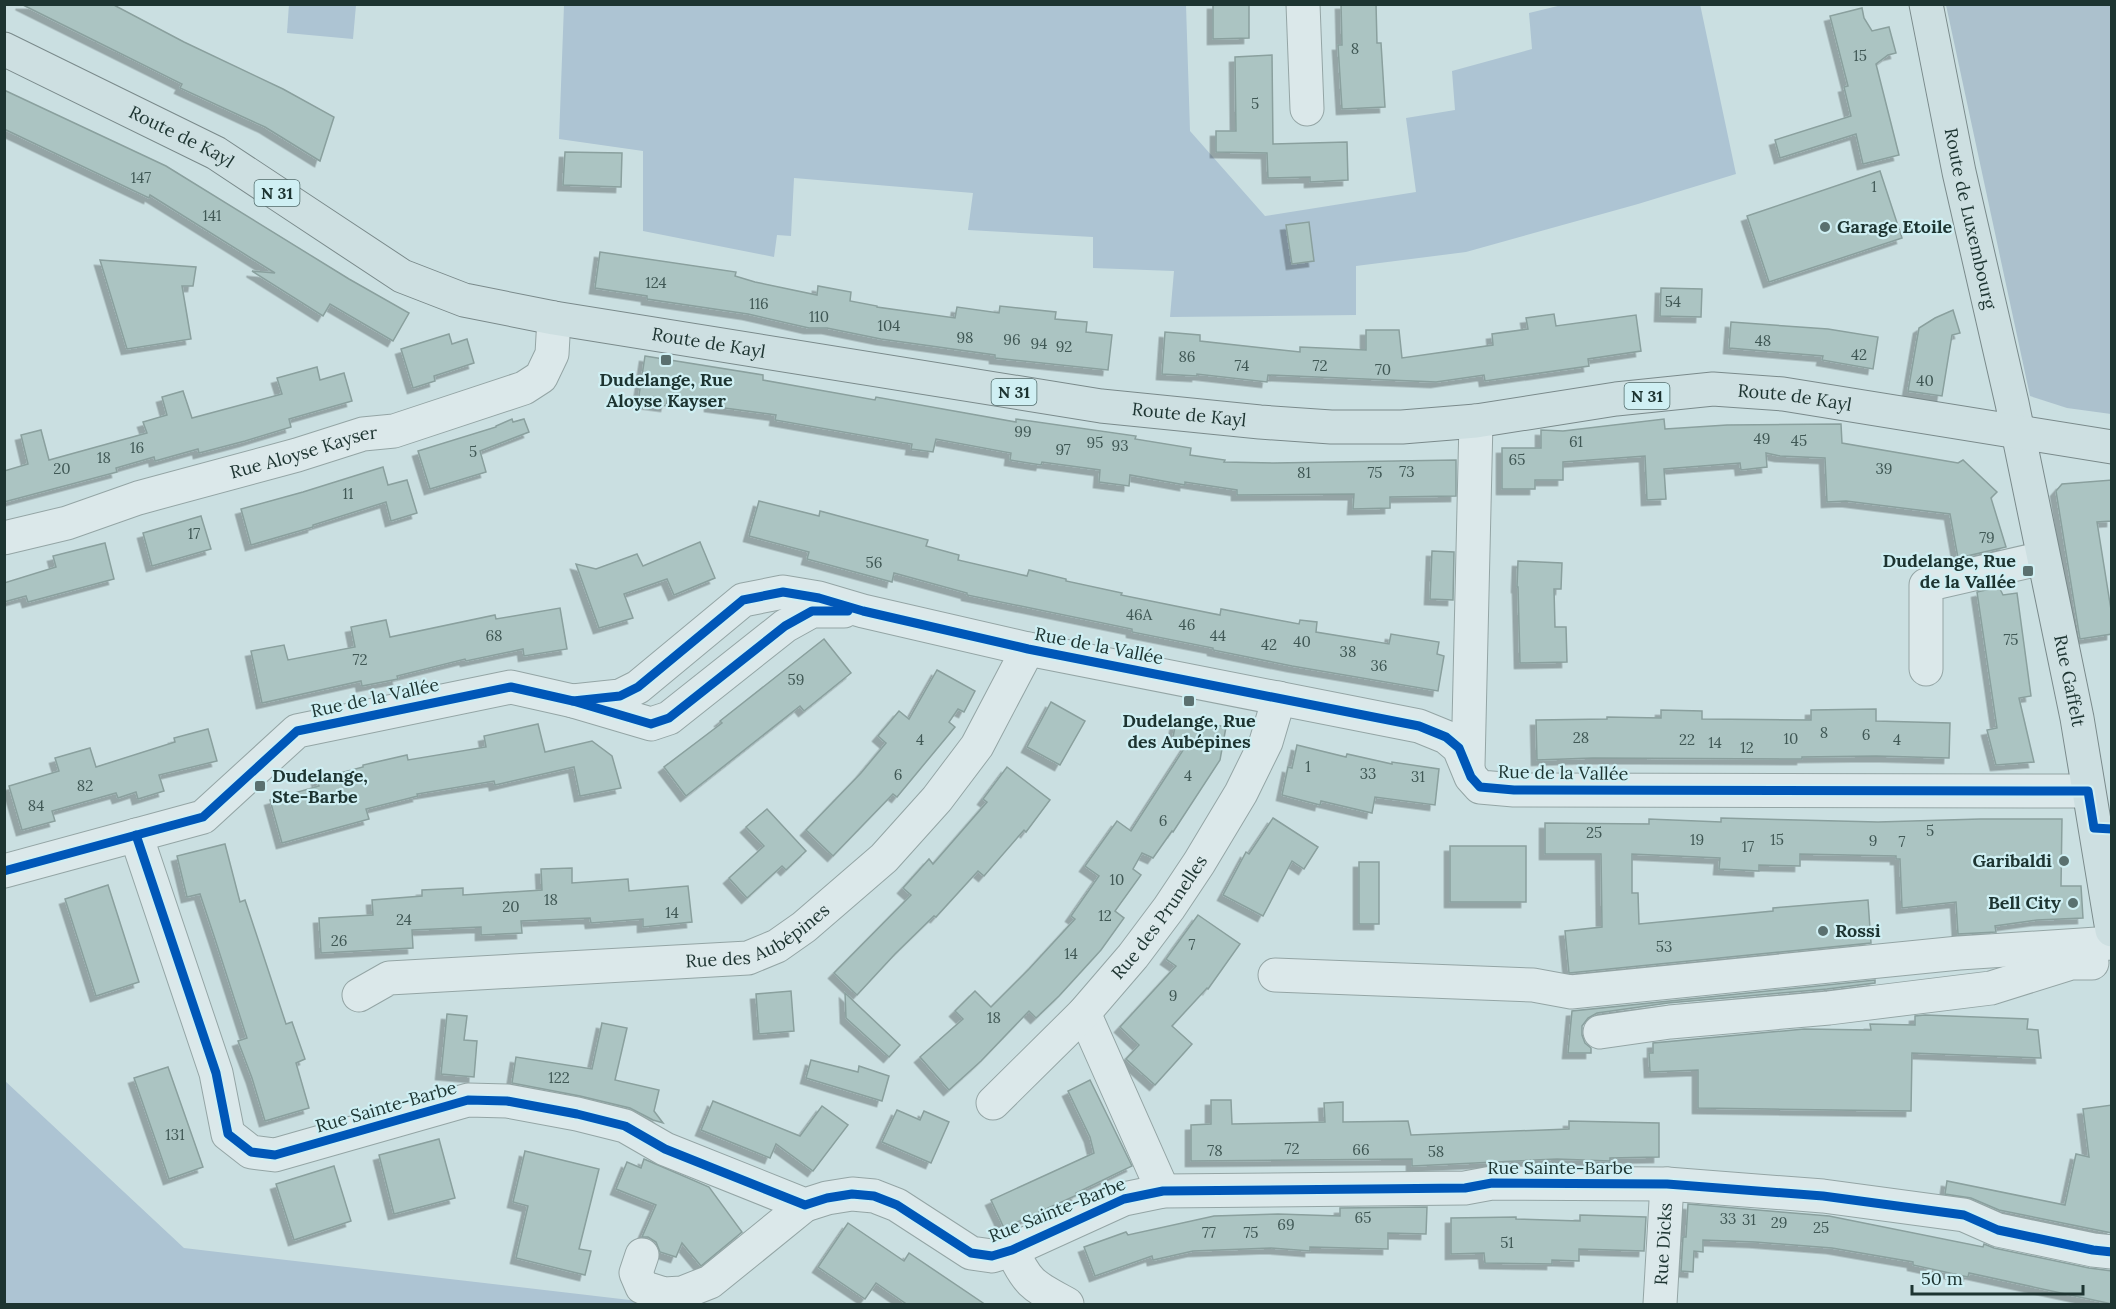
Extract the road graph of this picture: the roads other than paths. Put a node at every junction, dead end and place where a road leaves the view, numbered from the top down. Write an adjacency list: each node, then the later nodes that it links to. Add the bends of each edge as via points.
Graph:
1 (1304, 4): 4 (street)
2 (1926, 4): 7 (main road, Route de Luxembourg, via 1959,172)
3 (4, 49): 5 (main road, Route de Kayl / N 31, via 216,153 402,276 464,300)
4 (1307, 109)
5 (554, 318): 6 (main road, Route de Kayl / N 31, via 1101,406 1331,428); 9 (street, Rue Aloyse Kayser, via 552,354 542,377 524,388 394,431 363,434 138,498 67,523)
6 (1476, 421): 7 (main road, Route de Kayl / N 31, via 1616,399 1713,389 1783,394); 20 (street)
7 (2018, 432): 8 (main road, Route de Kayl / N 31); 10 (main road, Rue Gaffelt)
8 (2112, 447)
9 (4, 538)
10 (2043, 558): 15 (street, via 1926,585); 21 (main road, Rue Gaffelt, via 2077,718)
11 (732, 610): 12 (street, Rue de la Vallée, via 743,600 783,592 819,597); 13 (street, via 750,613); 16 (street, Rue de la Vallée)
12 (863, 611): 13 (street, Rue de la Vallée, via 812,611); 14 (street, Rue de la Vallée)
13 (766, 640): 19 (street, Rue de la Vallée, via 669,718)
14 (1028, 649): 17 (street, Rue de la Vallée); 29 (street, Rue des Aubépines, via 977,746 937,799 884,858 777,946 748,958 389,978)
15 (1926, 669)
16 (638, 687): 18 (street, Rue de la Vallée, via 620,696); 19 (street, via 641,714)
17 (1279, 698): 20 (street, Rue de la Vallée, via 1419,726 1446,737 1459,748); 30 (street, Rue des Prunelles, via 1266,742 1199,863 1133,956)
18 (573, 701): 19 (street, Rue de la Vallée); 23 (street, Rue de la Vallée, via 511,687 297,731 202,817)
19 (651, 724)
20 (1468, 766): 21 (street, Rue de la Vallée, via 1480,787 1514,790)
21 (2088, 791): 22 (main road, Rue Gaffelt)
22 (2103, 828): 25 (main road, Rue Gaffelt)
23 (136, 835): 24 (street, Rue de la Vallée); 35 (street, Rue Sainte-Barbe, via 216,1073 228,1134 251,1152 274,1155 468,1100 507,1101 625,1126 665,1149)
24 (4, 871)
25 (2112, 930)
26 (2112, 944): 28 (street, via 1959,952 1571,992 1533,985)
27 (2112, 963): 31 (street, via 2072,963 1991,988)
28 (1275, 975)
29 (359, 995)
30 (1084, 1012): 32 (street, Rue des Prunelles); 34 (street)
31 (1600, 1032)
32 (993, 1103)
33 (1667, 1184): 34 (street, Rue Sainte-Barbe, via 1492,1183 1465,1188); 37 (street, Rue Sainte-Barbe, via 1823,1196 1964,1215 1998,1230); 40 (street, Rue Dicks)
34 (1163, 1191): 36 (street, Rue Sainte-Barbe, via 1124,1199)
35 (806, 1205): 36 (street, Rue Sainte-Barbe, via 852,1194 874,1196 897,1205 970,1253 992,1256); 38 (street, Rue Sainte-Barbe, via 710,1282 682,1293 664,1294 642,1287 636,1273)
36 (1012, 1250): 39 (street, via 1023,1274)
37 (2112, 1252)
38 (642, 1255)
39 (1055, 1302)
40 (1660, 1305)

